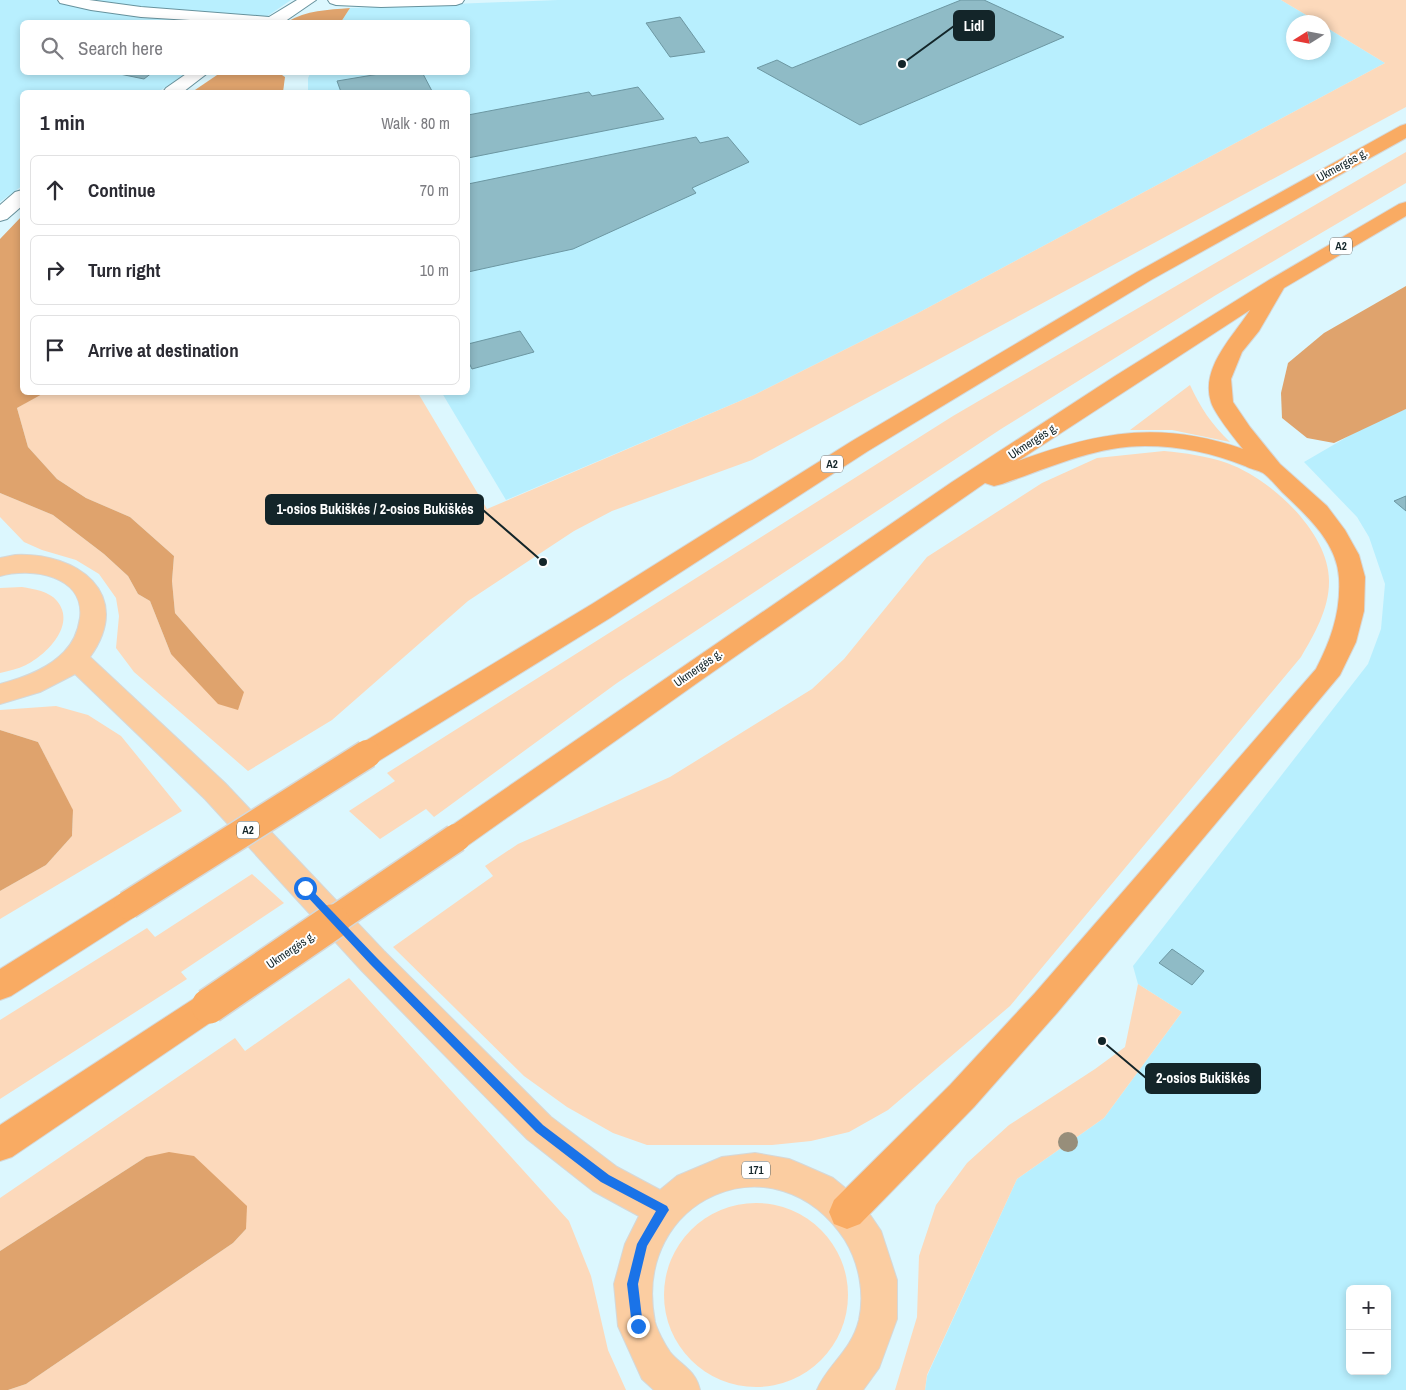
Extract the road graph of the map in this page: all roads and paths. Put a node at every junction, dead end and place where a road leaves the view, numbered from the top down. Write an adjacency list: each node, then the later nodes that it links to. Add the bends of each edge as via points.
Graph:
1 (66, 0): 5 (street, via 161,13)
2 (308, 0): 6 (street)
3 (336, 0): 4 (street)
4 (456, 0)
5 (251, 20)
6 (276, 20)
7 (197, 75): 8 (street)
8 (175, 90)
9 (1406, 130): 19 (highway, Ukmergės g. / A2, bridge, via 1144,276 860,446)
10 (20, 198): 12 (street)
11 (1406, 208): 13 (highway, Ukmergės g. / A2)
12 (0, 215)
13 (1276, 284): 14 (highway, via 1232,351 1220,379 1222,402); 15 (highway, Ukmergės g. / A2)
14 (1272, 469): 15 (highway, via 1195,442 1170,438 1135,439 1100,444); 22 (highway, via 1318,512 1336,536 1352,576 1351,610 1343,642 1326,675 1046,1003 962,1096)
15 (961, 488): 20 (highway, Ukmergės g. / A2, bridge, via 456,838)
16 (0, 567): 17 (main road, via 30,564 54,567 73,575 86,587 94,622)
17 (75, 658): 18 (main road, via 47,678); 21 (main road, via 215,791 373,961 539,1128 605,1179)
18 (0, 694)
19 (0, 986)
20 (0, 1144)
21 (663, 1210): 22 (main road, 171, via 698,1184 722,1174 755,1170 788,1176 820,1190); 23 (main road, 171, via 642,1244 633,1284 638,1326 656,1364)
22 (847, 1212): 24 (main road, 171, via 868,1244 879,1280 878,1319 866,1355)
23 (681, 1390)
24 (836, 1390)

